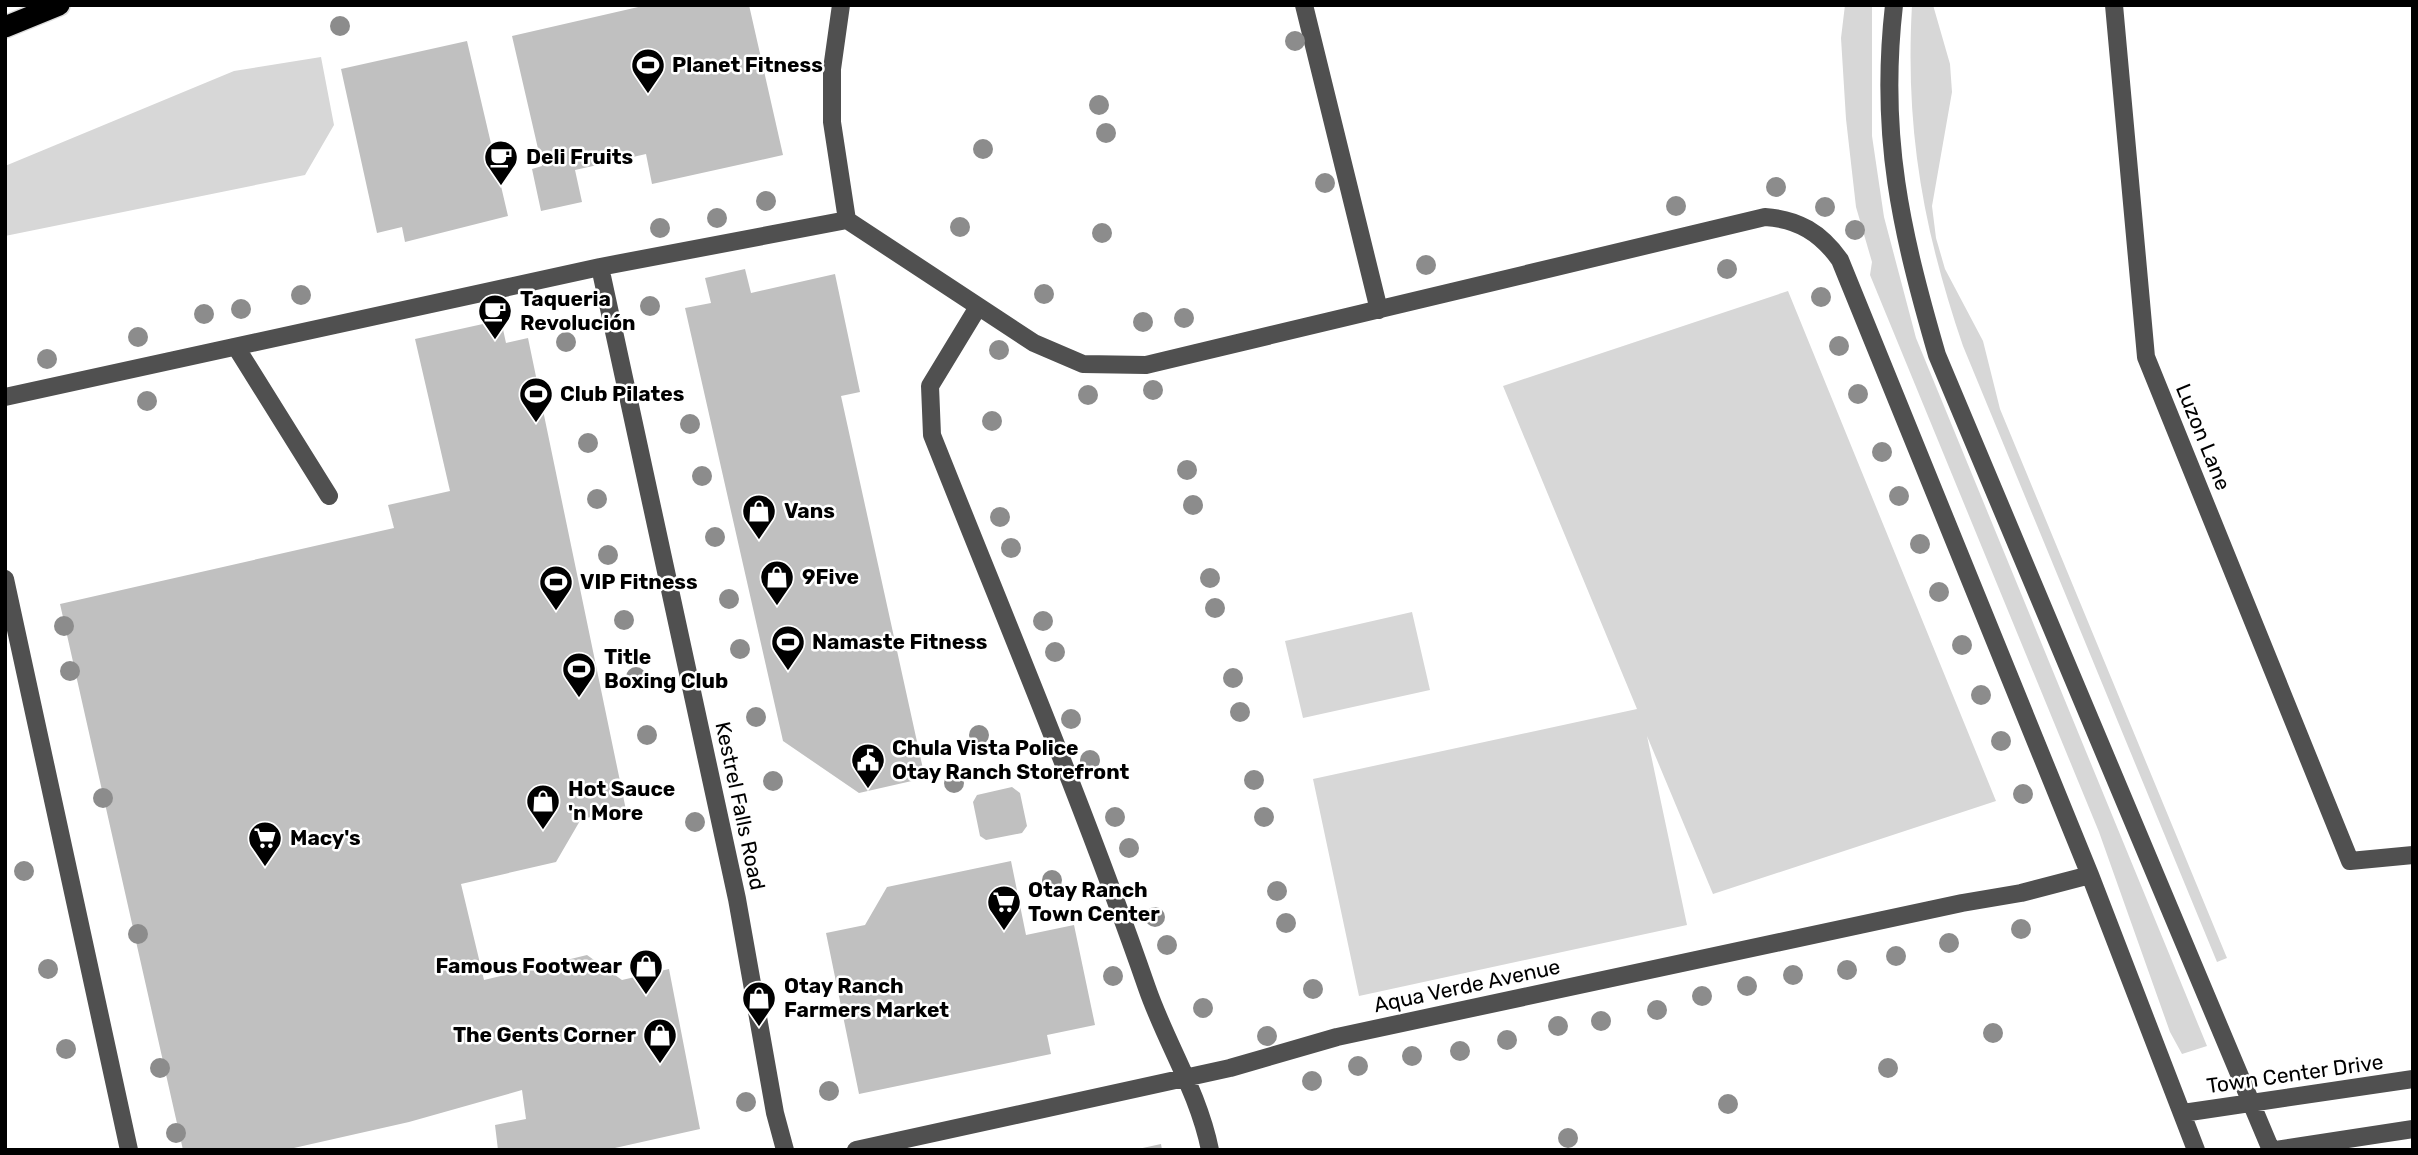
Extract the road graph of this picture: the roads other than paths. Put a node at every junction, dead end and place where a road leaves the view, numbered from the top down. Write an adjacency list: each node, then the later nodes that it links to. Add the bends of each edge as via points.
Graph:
1 (59, 5): 6 (highway)
2 (841, 5): 7 (street, via 832,69 832,122)
3 (1304, 5): 10 (street)
4 (1894, 5): 19 (street, via 1888,126 1896,198 1937,355)
5 (2114, 5): 15 (street, Luzon Lane, via 2146,357 2350,861)
6 (5, 27)
7 (847, 220): 8 (street); 9 (street)
8 (600, 267): 11 (street); 23 (street, Kestrel Falls Road, via 737,899)
9 (978, 307): 10 (street, via 1034,343 1083,364 1146,365); 17 (street, via 930,386 932,435 1114,890 1153,1003)
10 (1379, 310): 16 (street, via 1765,218 1796,223 1821,238 1840,260)
11 (236, 346): 12 (street); 13 (street)
12 (5, 397)
13 (329, 496)
14 (5, 579): 22 (street)
15 (2413, 855)
16 (2090, 875): 17 (street, Aqua Verde Avenue, via 1338,1037); 20 (street)
17 (1188, 1077): 24 (street, Aqua Verde Avenue); 25 (street)
18 (2413, 1079): 19 (street, Town Center Drive)
19 (2250, 1104): 20 (street, Town Center Drive); 27 (street)
20 (2183, 1113): 26 (street)
21 (2413, 1129): 28 (street)
22 (129, 1150)
23 (785, 1150)
24 (856, 1150)
25 (1210, 1150)
26 (2196, 1150)
27 (2271, 1150)
28 (2276, 1150)

